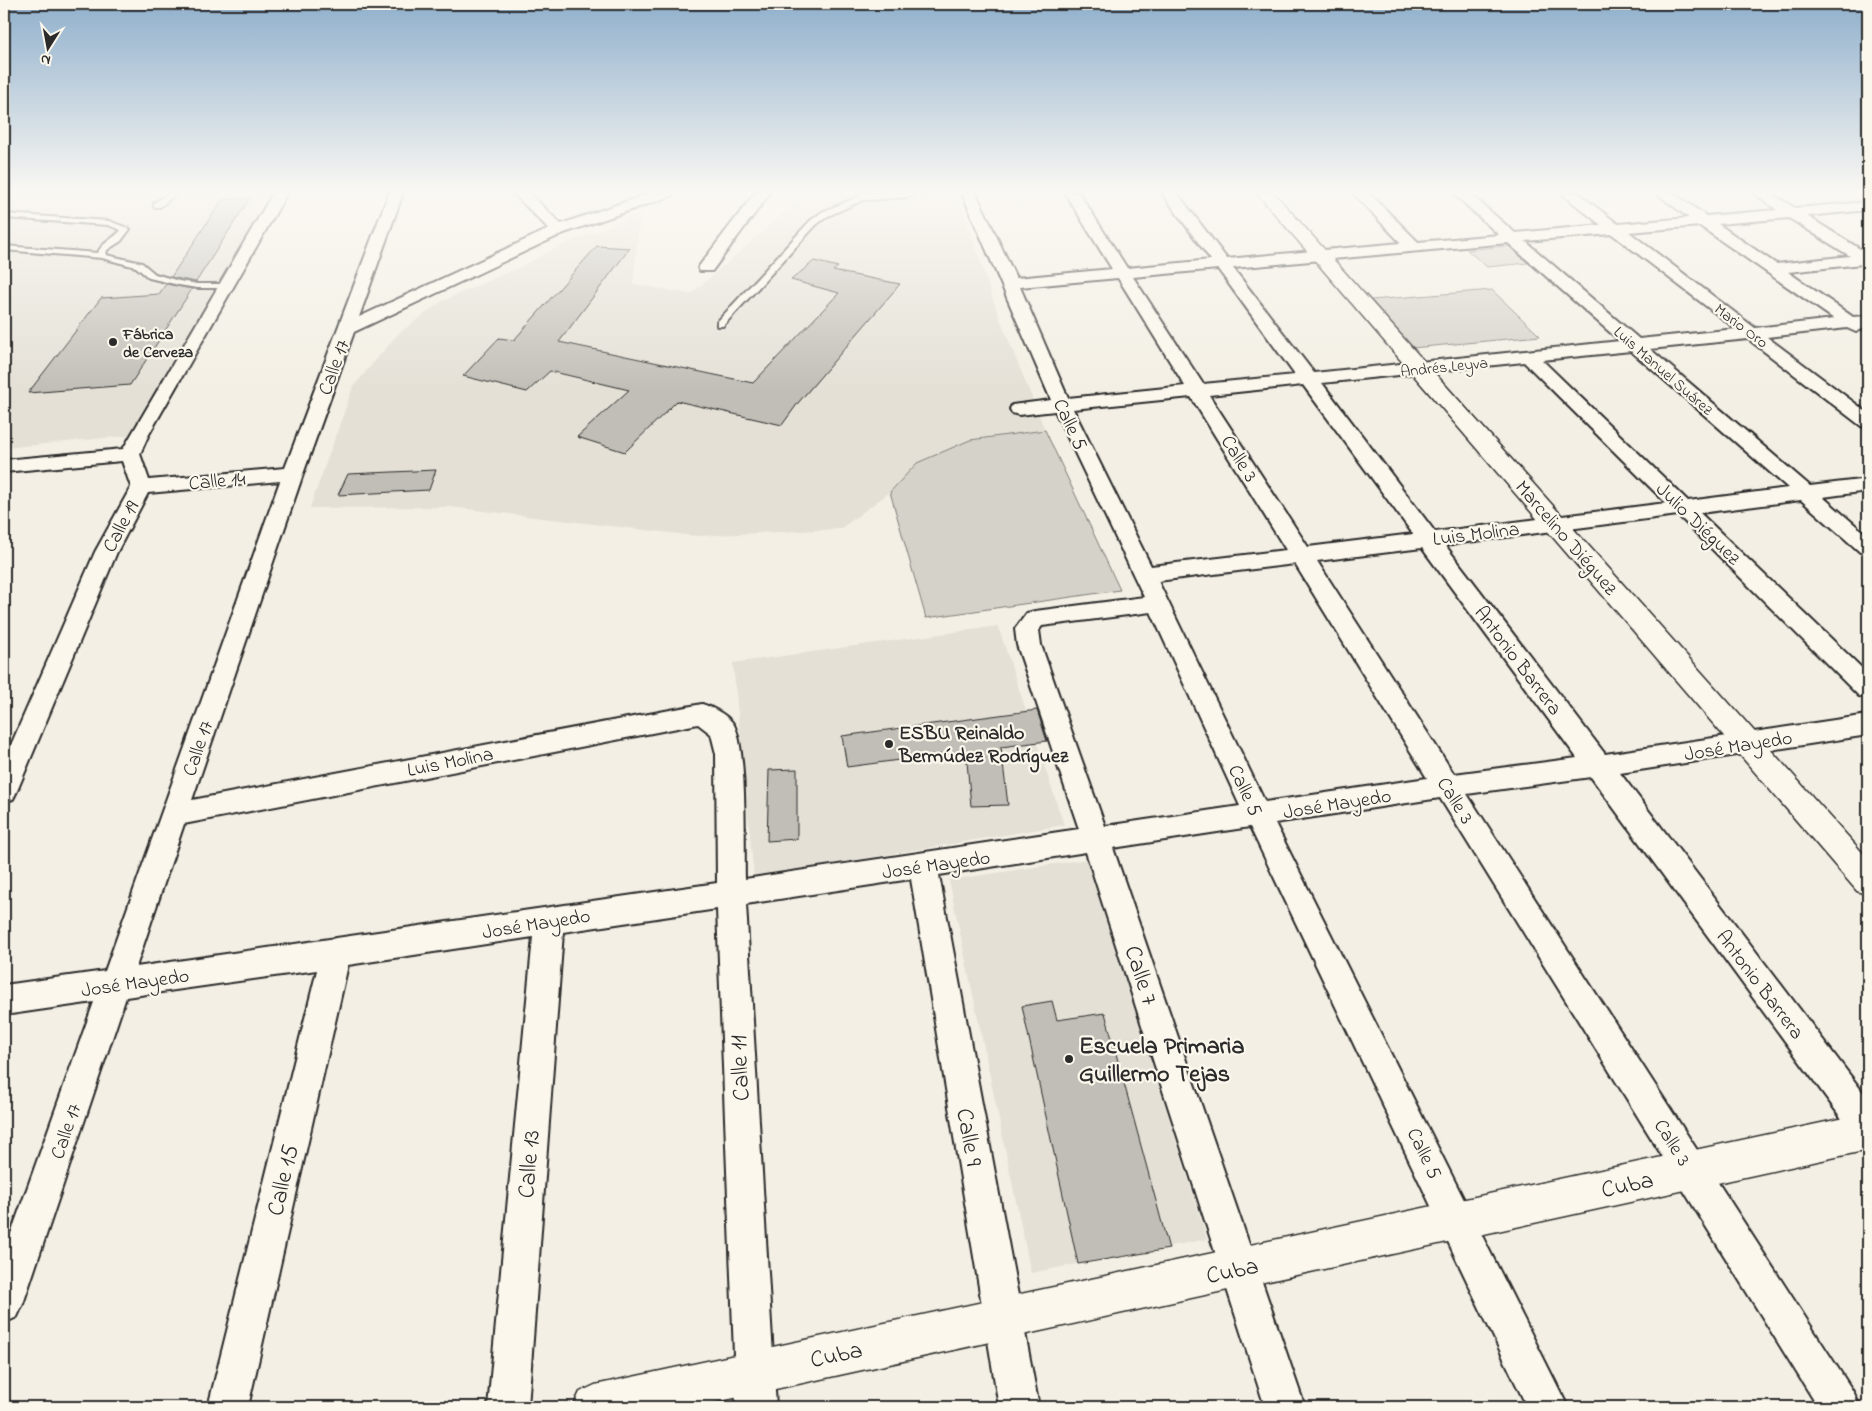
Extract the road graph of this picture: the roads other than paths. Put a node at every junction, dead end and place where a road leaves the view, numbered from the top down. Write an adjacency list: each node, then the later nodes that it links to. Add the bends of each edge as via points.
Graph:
1 (114, 259): 21 (lane, via 139,265 152,276 179,283)
2 (243, 259): 21 (street)
3 (372, 259): 24 (street, Calle 17)
4 (497, 259): 24 (street)
5 (713, 259): 17 (street)
6 (780, 259): 23 (lane)
7 (999, 259): 20 (street, Calle 5)
8 (1113, 259): 19 (street, Calle 3)
9 (1219, 259): 16 (street, Antonio Barrera)
10 (1285, 259): 16 (street)
11 (1322, 259): 29 (street, Marcelino Diéguez)
12 (1536, 259): 27 (street, Luis Manuel Suárez)
13 (1654, 259): 25 (street, Mario Oro)
14 (1758, 259): 18 (street)
15 (1867, 260): 18 (street)
16 (1223, 264): 19 (street); 30 (street, Antonio Barrera)
17 (706, 268)
18 (1772, 269): 22 (street)
19 (1123, 274): 20 (street); 31 (street, Calle 3)
20 (1010, 283): 32 (street, Calle 5)
21 (228, 286): 35 (street)
22 (1859, 322): 25 (street, Andrés Leyva); 26 (street)
23 (720, 324)
24 (347, 329): 37 (street, Calle 17)
25 (1752, 333): 27 (street, Andrés Leyva); 34 (street, Mario Oro)
26 (1868, 336)
27 (1636, 346): 28 (street, Andrés Leyva); 40 (street, Luis Manuel Suárez)
28 (1529, 357): 29 (street, Andrés Leyva); 41 (street, Julio Diéguez)
29 (1419, 369): 30 (street, Andrés Leyva); 42 (street, Marcelino Diéguez)
30 (1309, 380): 31 (street, Andrés Leyva); 43 (street, Antonio Barrera)
31 (1198, 391): 32 (street, Andrés Leyva); 45 (street, Calle 3)
32 (1062, 405): 33 (street, Andrés Leyva); 46 (street, Calle 5)
33 (1019, 409)
34 (1868, 422)
35 (130, 454): 36 (street); 39 (street, Calle 19)
36 (4, 466)
37 (293, 474): 39 (street, Calle 14); 55 (street, Calle 17)
38 (1868, 484): 40 (street, Luis Molina)
39 (141, 487): 54 (street, Calle 19, via 106,552)
40 (1806, 492): 41 (street, Luis Molina); 44 (street, Luis Manuel Suárez)
41 (1684, 508): 42 (street, Luis Molina); 48 (street, Julio Diéguez)
42 (1555, 524): 43 (street, Luis Molina); 51 (street, Marcelino Diéguez)
43 (1429, 539): 45 (street, Luis Molina); 52 (street, Antonio Barrera)
44 (1868, 547)
45 (1301, 554): 46 (street, Luis Molina); 53 (street, Calle 3)
46 (1144, 575): 47 (street, Calle 5)
47 (1158, 603): 56 (street, Calle 5); 57 (street, Calle 7, via 1035,619 1027,629 1029,645)
48 (1868, 689)
49 (1868, 725): 51 (street, José Mayedo)
50 (723, 729): 55 (street, Luis Molina, via 702,714); 60 (street, Calle 11, via 729,754)
51 (1748, 744): 52 (street, José Mayedo); 59 (street, Marcelino Diéguez)
52 (1598, 766): 53 (street, José Mayedo); 65 (street, Antonio Barrera)
53 (1446, 786): 56 (street, José Mayedo); 67 (street, Calle 3)
54 (4, 791)
55 (174, 815): 63 (street, Calle 17)
56 (1258, 816): 57 (street, José Mayedo); 68 (street, Calle 5)
57 (1096, 840): 58 (street, José Mayedo); 69 (street, Calle 7)
58 (923, 866): 60 (street, José Mayedo); 71 (street, Calle 9)
59 (1868, 881)
60 (731, 894): 61 (street, José Mayedo); 72 (street, Calle 11)
61 (549, 921): 62 (street, José Mayedo); 74 (street, Calle 13)
62 (336, 953): 63 (street, José Mayedo); 73 (street, Calle 15)
63 (117, 985): 64 (street, José Mayedo); 70 (street, Calle 17)
64 (4, 1000)
65 (1868, 1126)
66 (1868, 1131): 67 (street, Cuba)
67 (1690, 1171): 68 (street, Cuba); 79 (street, Calle 3)
68 (1458, 1219): 69 (street, Cuba); 78 (street, Calle 5)
69 (1239, 1268): 71 (street, Cuba); 77 (street, Calle 7)
70 (4, 1304)
71 (1002, 1319): 72 (street, Cuba); 76 (street, Calle 9)
72 (755, 1390): 75 (street, Cuba)
73 (228, 1407)
74 (508, 1407)
75 (595, 1407)
76 (1019, 1407)
77 (1285, 1407)
78 (1548, 1407)
79 (1840, 1407)

